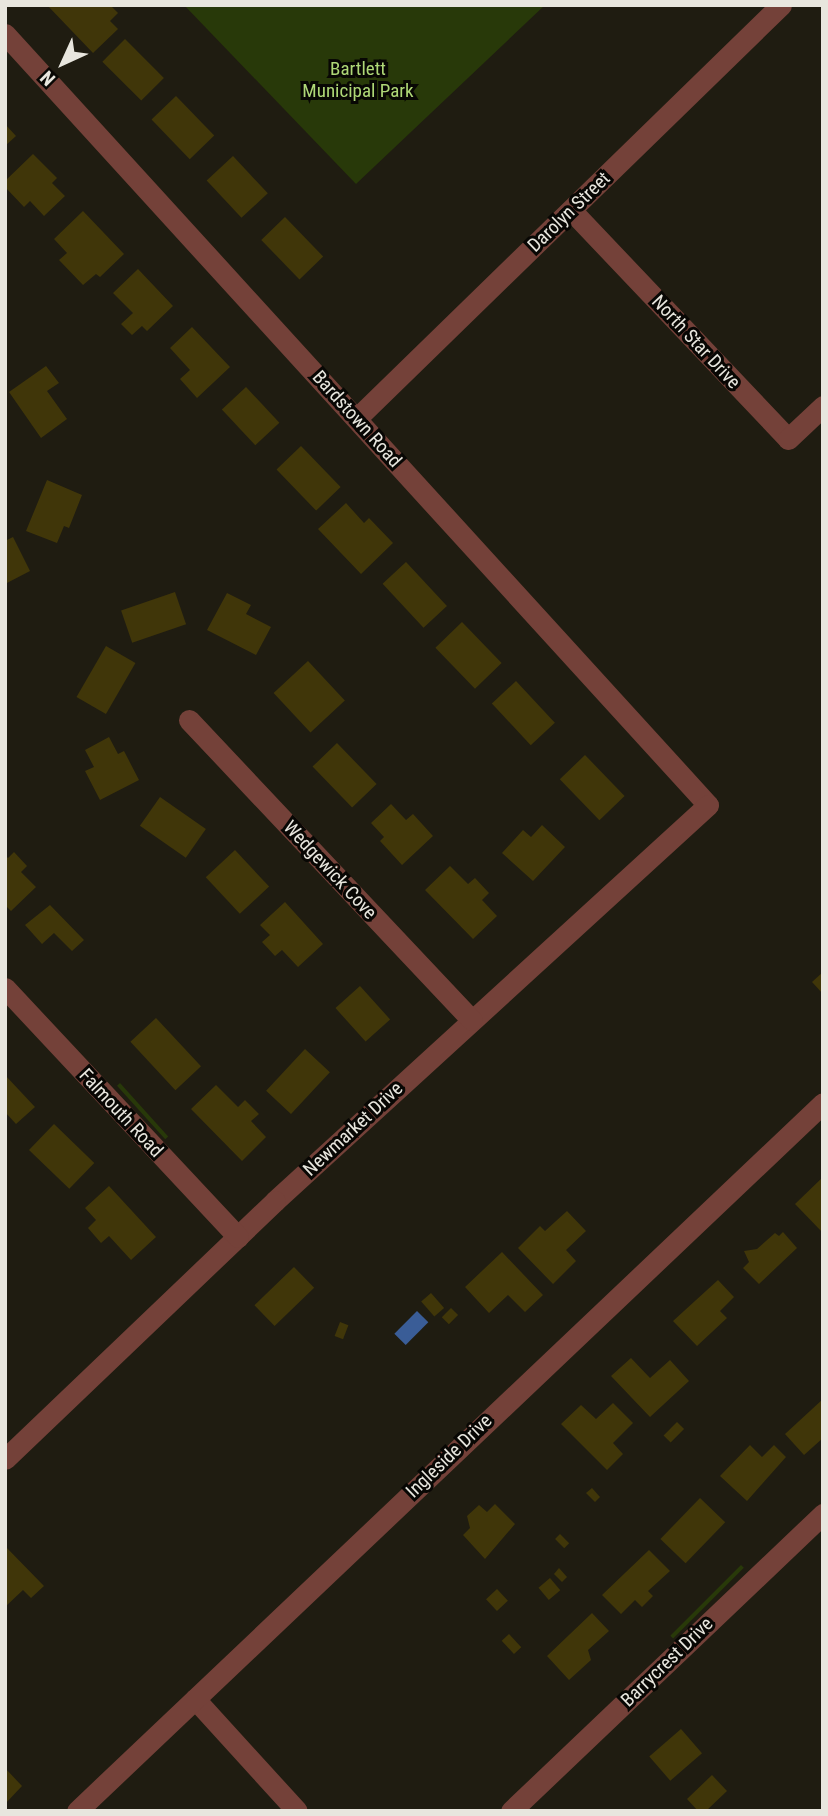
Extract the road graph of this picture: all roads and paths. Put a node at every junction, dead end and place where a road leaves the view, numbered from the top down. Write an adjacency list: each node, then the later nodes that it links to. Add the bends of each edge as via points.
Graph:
1 (781, 5): 3 (street, Darolyn Street)
2 (5, 34): 5 (street, Bardstown Road)
3 (571, 210): 4 (street, North Star Drive, via 788,439); 5 (street, Darolyn Street)
4 (823, 406)
5 (356, 418): 7 (street, Bardstown Road)
6 (189, 720): 9 (street, Wedgewick Cove)
7 (708, 806): 9 (street, Newmarket Drive)
8 (5, 988): 11 (street, Falmouth Road)
9 (472, 1020): 11 (street, Newmarket Drive)
10 (823, 1103): 14 (street, Ingleside Drive)
11 (237, 1237): 12 (street, Newmarket Drive)
12 (5, 1459)
13 (823, 1514): 17 (street, Barrycrest Drive)
14 (195, 1699): 15 (street, Ingleside Drive); 16 (street)
15 (77, 1811)
16 (297, 1811)
17 (511, 1811)

